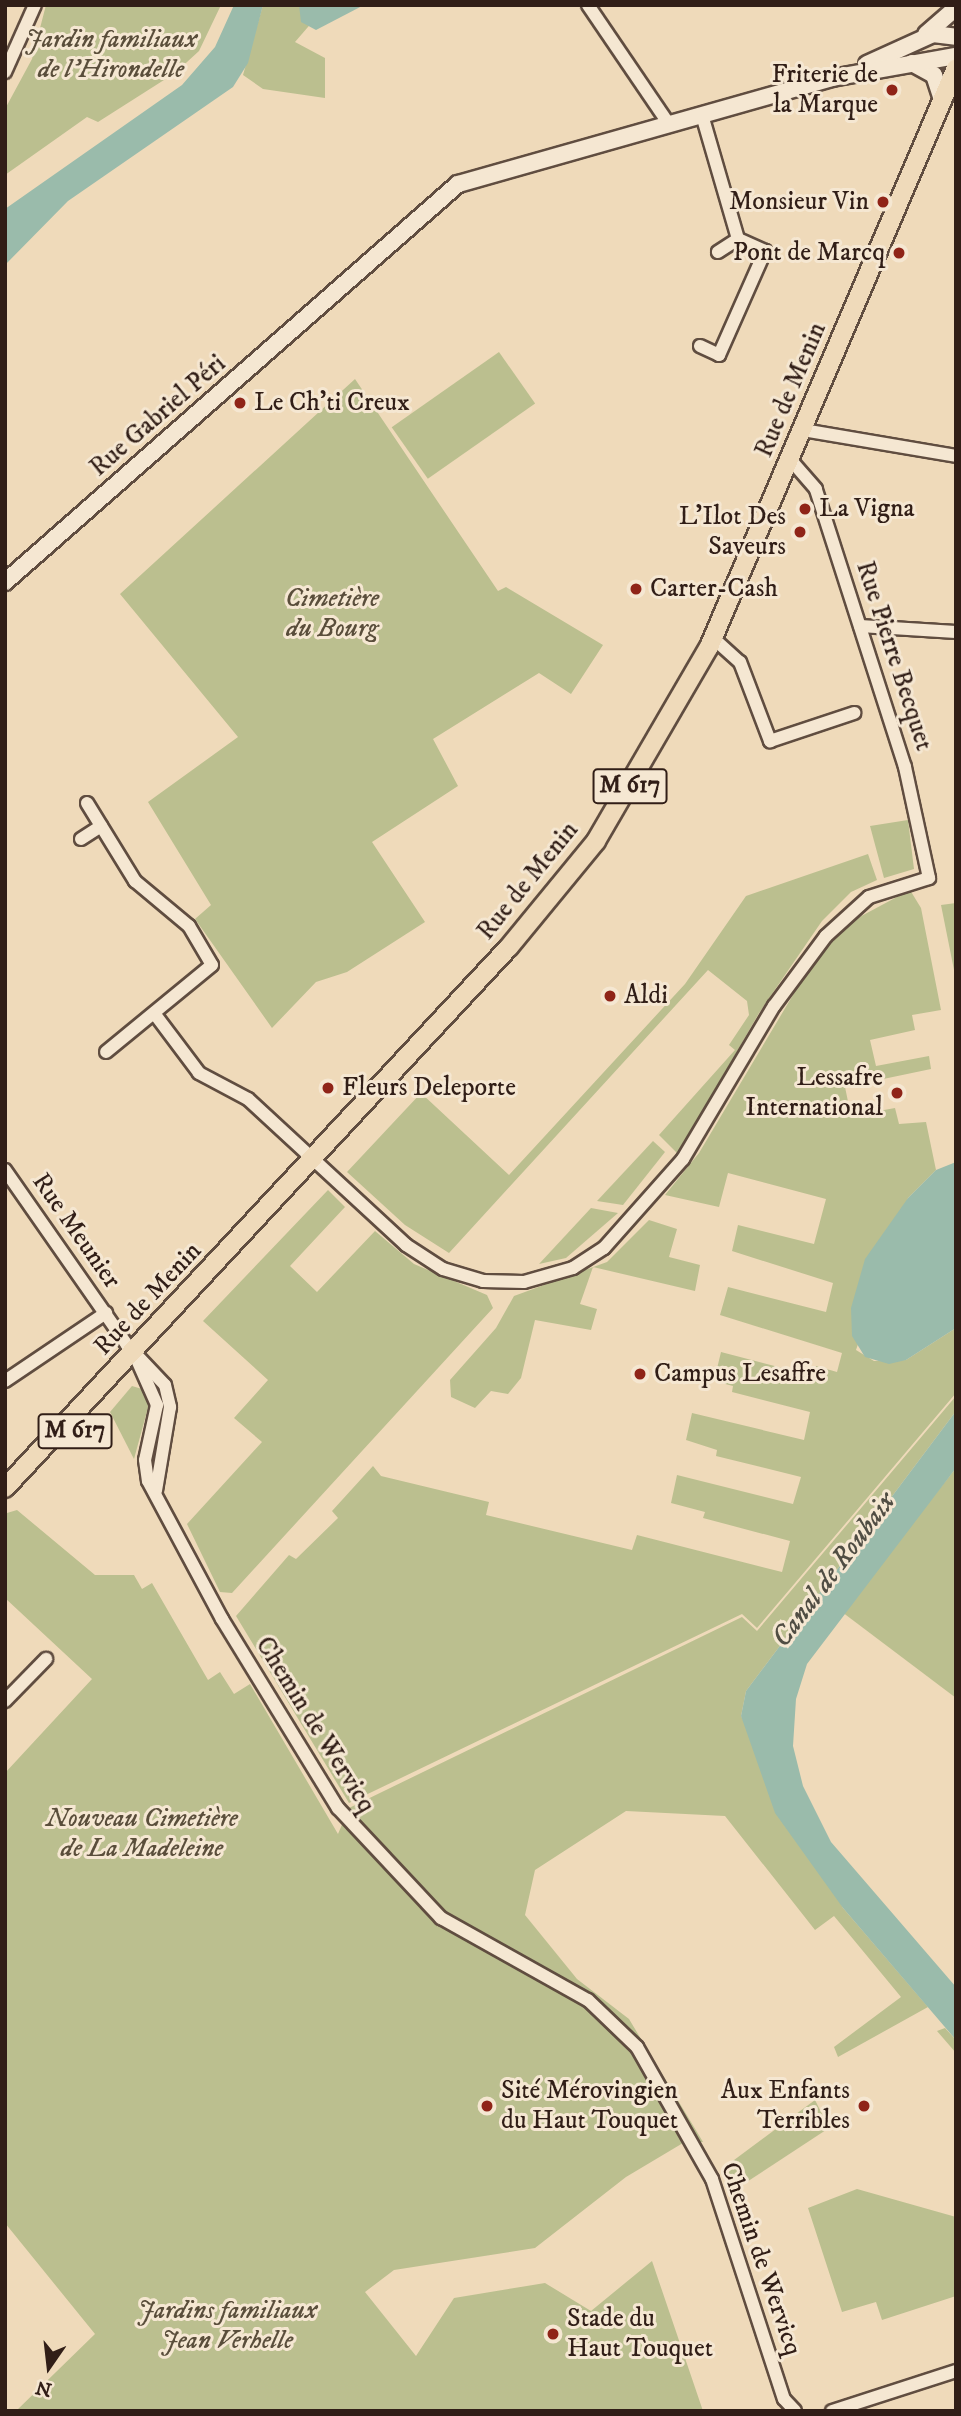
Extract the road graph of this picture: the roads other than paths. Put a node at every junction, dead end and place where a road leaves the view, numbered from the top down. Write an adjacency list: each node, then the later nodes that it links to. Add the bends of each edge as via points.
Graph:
1 (35, 5): 6 (street)
2 (588, 5): 14 (street)
3 (956, 8): 5 (main road, Rue Gabriel Péri)
4 (956, 37): 5 (main road, Rue Gabriel Péri, via 942,33)
5 (917, 41): 11 (main road, Rue Gabriel Péri)
6 (10, 52): 10 (street)
7 (956, 56): 8 (main road, Rue Gabriel Péri)
8 (903, 63): 11 (main road, Rue Gabriel Péri); 12 (main road, via 932,72)
9 (956, 68): 12 (main road, Rue de Menin / M 617)
10 (5, 72)
11 (832, 78): 13 (main road, Rue Gabriel Péri)
12 (949, 99): 18 (main road, Rue de Menin / M 617)
13 (702, 115): 14 (main road, Rue Gabriel Péri); 15 (street)
14 (669, 124): 21 (main road, Rue Gabriel Péri, via 459,193 342,286)
15 (738, 239): 16 (street); 17 (street, via 765,251 719,355)
16 (718, 252)
17 (700, 346)
18 (808, 431): 19 (street); 20 (main road, Rue de Menin / M 617)
19 (956, 456)
20 (795, 462): 22 (street, Rue Pierre Becquet, via 817,489); 24 (main road, Rue de Menin / M 617)
21 (5, 582)
22 (860, 626): 23 (street); 31 (street, Rue Pierre Becquet, via 908,775 929,878 869,897 826,936 774,1006 674,1170 617,1237 573,1268 508,1283 443,1269)
23 (956, 632)
24 (718, 640): 25 (street, via 740,662 770,741); 31 (main road, Rue de Menin / M 617, via 570,878)
25 (854, 713)
26 (87, 803): 27 (street)
27 (101, 826): 28 (street); 29 (street, via 135,881 186,922 212,961 206,976)
28 (81, 839)
29 (154, 1013): 30 (street); 31 (street, via 194,1069 243,1096)
30 (106, 1052)
31 (317, 1164): 34 (main road, Rue de Menin / M 617)
32 (5, 1170): 33 (street, Rue Meunier)
33 (106, 1313): 34 (street, Rue Meunier); 35 (street)
34 (138, 1359): 36 (main road, Rue de Menin / M 617); 37 (main road, Rue de Menin / M 617); 41 (street, Chemin de Wervicq, via 156,1400 145,1465 229,1632 355,1831 449,1924 588,2000 644,2056 712,2179 784,2399)
35 (5, 1381)
36 (5, 1488)
37 (5, 1503)
38 (46, 1659): 39 (street)
39 (5, 1702)
40 (956, 2371): 42 (street)
41 (795, 2411)
42 (832, 2411)

